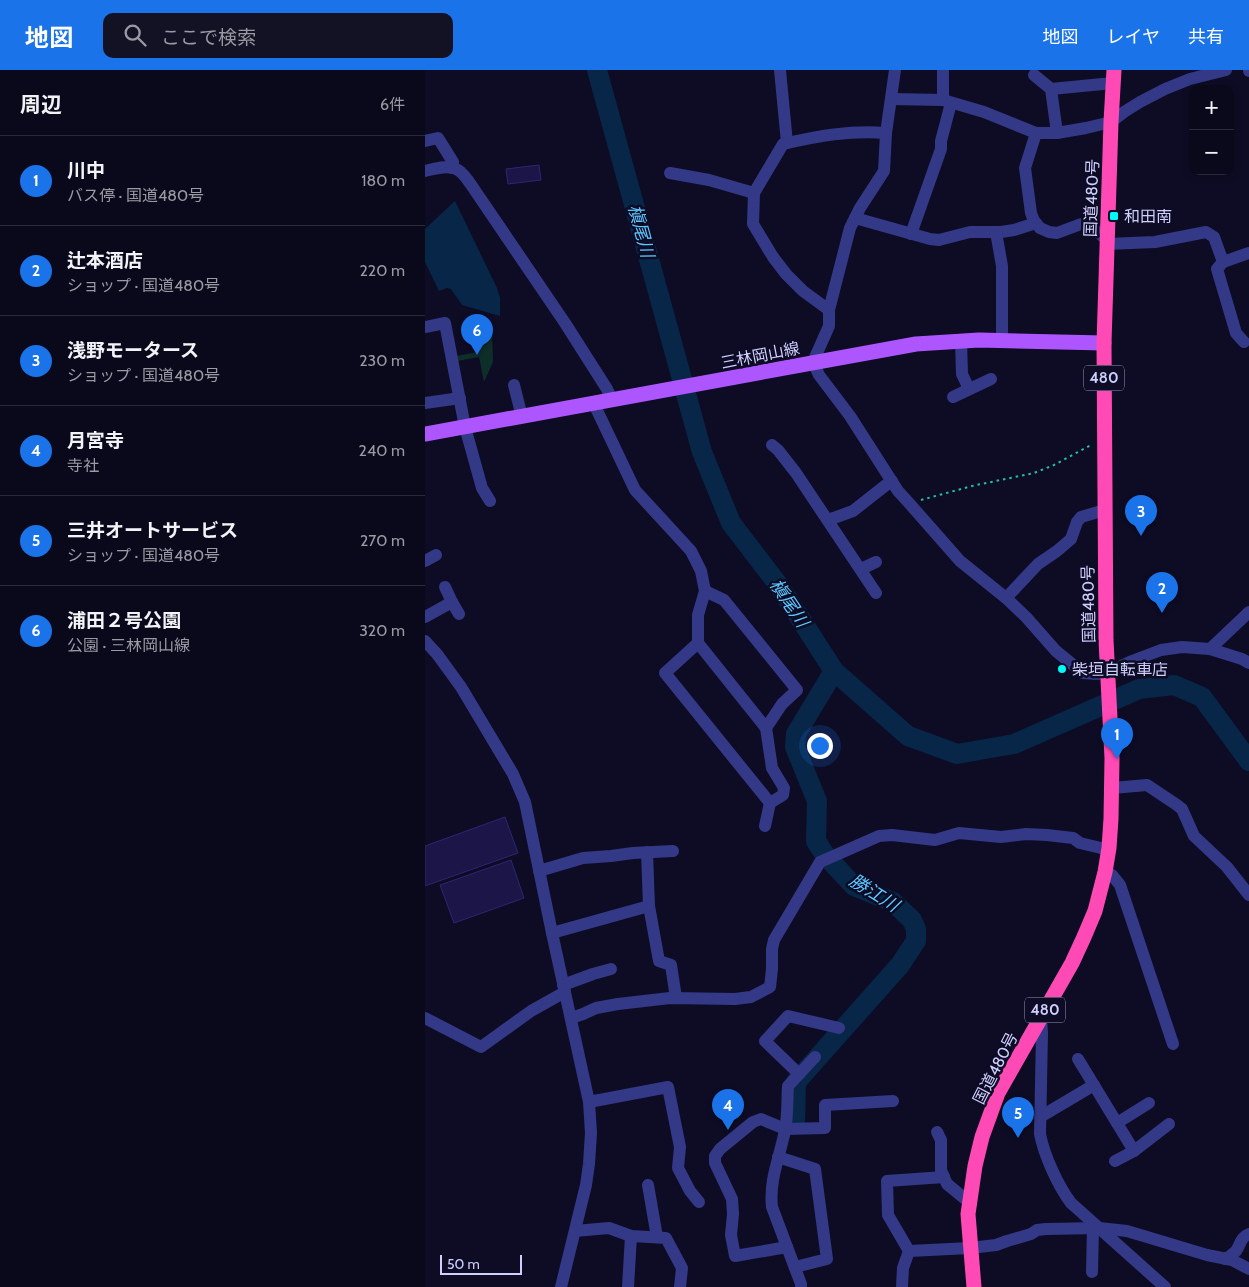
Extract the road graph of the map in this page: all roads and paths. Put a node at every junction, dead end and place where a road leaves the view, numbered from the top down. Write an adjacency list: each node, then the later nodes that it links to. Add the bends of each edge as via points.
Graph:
1 (780, 70): 15 (street)
2 (895, 70): 8 (street)
3 (943, 70): 9 (street)
4 (1226, 70): 10 (street, via 1165,89)
5 (1034, 75): 7 (street)
6 (1114, 76): 7 (street); 10 (highway, 国道480号 / 480)
7 (1051, 88): 13 (street)
8 (891, 99): 9 (street); 11 (street)
9 (947, 101): 12 (street); 23 (street, via 941,149)
10 (1111, 122): 13 (street); 24 (highway, 国道480号 / 480)
11 (885, 133): 15 (street, via 848,132); 20 (street, via 884,171)
12 (1036, 133): 13 (street); 21 (street, via 1025,168 1031,213)
13 (1057, 133)
14 (425, 141): 16 (street, via 438,138 453,162)
15 (787, 143): 19 (street, via 783,144)
16 (453, 168): 17 (street); 39 (street, via 477,192)
17 (425, 171)
18 (671, 173): 19 (street)
19 (753, 193): 27 (street, via 753,224 768,251 803,291)
20 (855, 218): 23 (street); 27 (street)
21 (1036, 223): 22 (street); 24 (street, via 1040,228 1057,233 1081,224 1094,229)
22 (996, 232): 23 (street, via 969,232 939,240); 29 (street, via 1003,266)
23 (911, 234)
24 (1107, 242): 26 (street, via 1155,242 1206,232 1214,237); 32 (highway, 国道480号 / 480)
25 (1249, 252): 26 (street)
26 (1223, 262): 31 (street, via 1217,270 1236,333)
27 (829, 310): 33 (street, via 829,326)
28 (425, 327): 38 (street, via 445,323)
29 (1002, 340): 30 (main road, 三林岡山線); 32 (main road, 三林岡山線)
30 (961, 341): 33 (main road, 三林岡山線, via 916,344); 36 (street, via 962,374)
31 (1244, 342)
32 (1104, 343): 45 (highway, 国道480号 / 480)
33 (813, 362): 39 (main road, 三林岡山線); 47 (street)
34 (991, 379): 36 (street)
35 (514, 385): 42 (street)
36 (969, 389): 37 (street)
37 (953, 397)
38 (460, 398): 40 (street); 43 (street)
39 (612, 400): 41 (main road, 三林岡山線)
40 (425, 403)
41 (593, 404): 42 (main road, 三林岡山線); 55 (street, via 635,490 691,551 701,570)
42 (522, 417): 43 (main road, 三林岡山線)
43 (465, 427): 44 (main road, 三林岡山線); 48 (street)
44 (425, 434)
45 (1105, 437): 49 (path, via 1054,466 1034,473); 50 (highway, 国道480号 / 480)
46 (775, 454): 51 (street, via 796,473 805,496)
47 (892, 481): 49 (street); 51 (street, via 853,511)
48 (483, 496)
49 (909, 503): 57 (street, via 960,561)
50 (1105, 510): 57 (street, via 1081,518 1071,539 1038,564); 66 (highway, 国道480号 / 480)
51 (827, 520): 53 (street)
52 (876, 562): 53 (street)
53 (861, 569): 56 (street)
54 (445, 588): 58 (street)
55 (705, 591): 63 (street, via 698,615); 67 (street, via 724,600 797,690 782,704)
56 (877, 593)
57 (1006, 598): 66 (street, via 1056,652 1083,673)
58 (453, 602): 60 (street); 61 (street)
59 (1249, 612): 64 (street)
60 (459, 614)
61 (425, 617)
62 (425, 641): 74 (street, via 461,686 513,774 525,802)
63 (698, 643): 67 (street); 69 (street, via 665,673)
64 (1210, 649): 65 (street); 66 (street, via 1182,647 1161,650 1132,661)
65 (1249, 663)
66 (1107, 679): 68 (highway, 国道480号 / 480)
67 (766, 728): 69 (street, via 771,768 784,788 783,795)
68 (1112, 788): 71 (highway, 国道480号 / 480); 76 (street, via 1147,785 1177,804 1194,836 1227,867)
69 (770, 803): 70 (street)
70 (765, 826)
71 (1109, 848): 75 (highway, 国道480号 / 480); 81 (street, via 1047,835 1001,837 959,833 935,840 879,836 820,862 774,940 770,987 751,997 735,999)
72 (673, 851): 73 (street)
73 (647, 852): 74 (street, via 583,858); 77 (street)
74 (539, 871): 78 (street)
75 (1105, 872): 82 (highway, 国道480号 / 480, via 1084,937); 86 (street, via 1113,875 1119,886)
76 (1249, 895)
77 (649, 906): 78 (street); 81 (street, via 659,961 671,965)
78 (551, 933): 80 (street)
79 (611, 969): 80 (street)
80 (564, 988): 83 (street, via 481,1047); 84 (street)
81 (676, 998): 84 (street, via 596,1008)
82 (1041, 1017): 94 (street); 105 (highway, 国道480号 / 480, via 998,1093 980,1144)
83 (425, 1018)
84 (571, 1018): 92 (street)
85 (839, 1028): 89 (street, via 788,1016 765,1041)
86 (1173, 1044)
87 (815, 1056): 89 (street)
88 (1078, 1058): 90 (street)
89 (799, 1074): 97 (street, via 787,1086)
90 (1094, 1085): 94 (street); 95 (street)
91 (893, 1101): 97 (street, via 825,1105 825,1128)
92 (589, 1102): 104 (street, via 668,1087 680,1147 679,1168); 107 (street, via 589,1164)
93 (1149, 1103): 95 (street)
94 (1040, 1117): 106 (street, via 1042,1148 1064,1195)
95 (1117, 1123): 99 (street)
96 (1169, 1124): 99 (street)
97 (785, 1129): 100 (street); 111 (street, via 761,1119 753,1122 720,1149 715,1163 732,1199 731,1235 735,1256)
98 (937, 1132): 102 (street, via 941,1140)
99 (1134, 1151): 101 (street)
100 (778, 1157): 111 (street, via 770,1194 771,1207); 115 (street, via 815,1169 827,1259)
101 (1115, 1161)
102 (943, 1177): 105 (street); 113 (street, via 887,1181 888,1215)
103 (648, 1186): 110 (street)
104 (699, 1202)
105 (969, 1202): 112 (highway, 国道480号 / 480)
106 (1096, 1228): 112 (street, via 1037,1230 996,1245); 114 (street, via 1127,1231); 117 (street); 124 (street)
107 (575, 1231): 109 (street, via 609,1228); 118 (street)
108 (1249, 1234): 114 (street)
109 (631, 1236): 110 (street); 119 (street)
110 (657, 1237): 120 (street, via 666,1238 682,1268)
111 (787, 1247): 115 (street)
112 (970, 1248): 113 (street); 123 (highway, 国道480号 / 480)
113 (909, 1251): 122 (street, via 903,1268)
114 (1225, 1259): 116 (street)
115 (795, 1267): 121 (street)
116 (1249, 1269)
117 (1092, 1272)
118 (561, 1287)
119 (628, 1287)
120 (680, 1287)
121 (801, 1287)
122 (902, 1287)
123 (974, 1287)
124 (1165, 1287)

